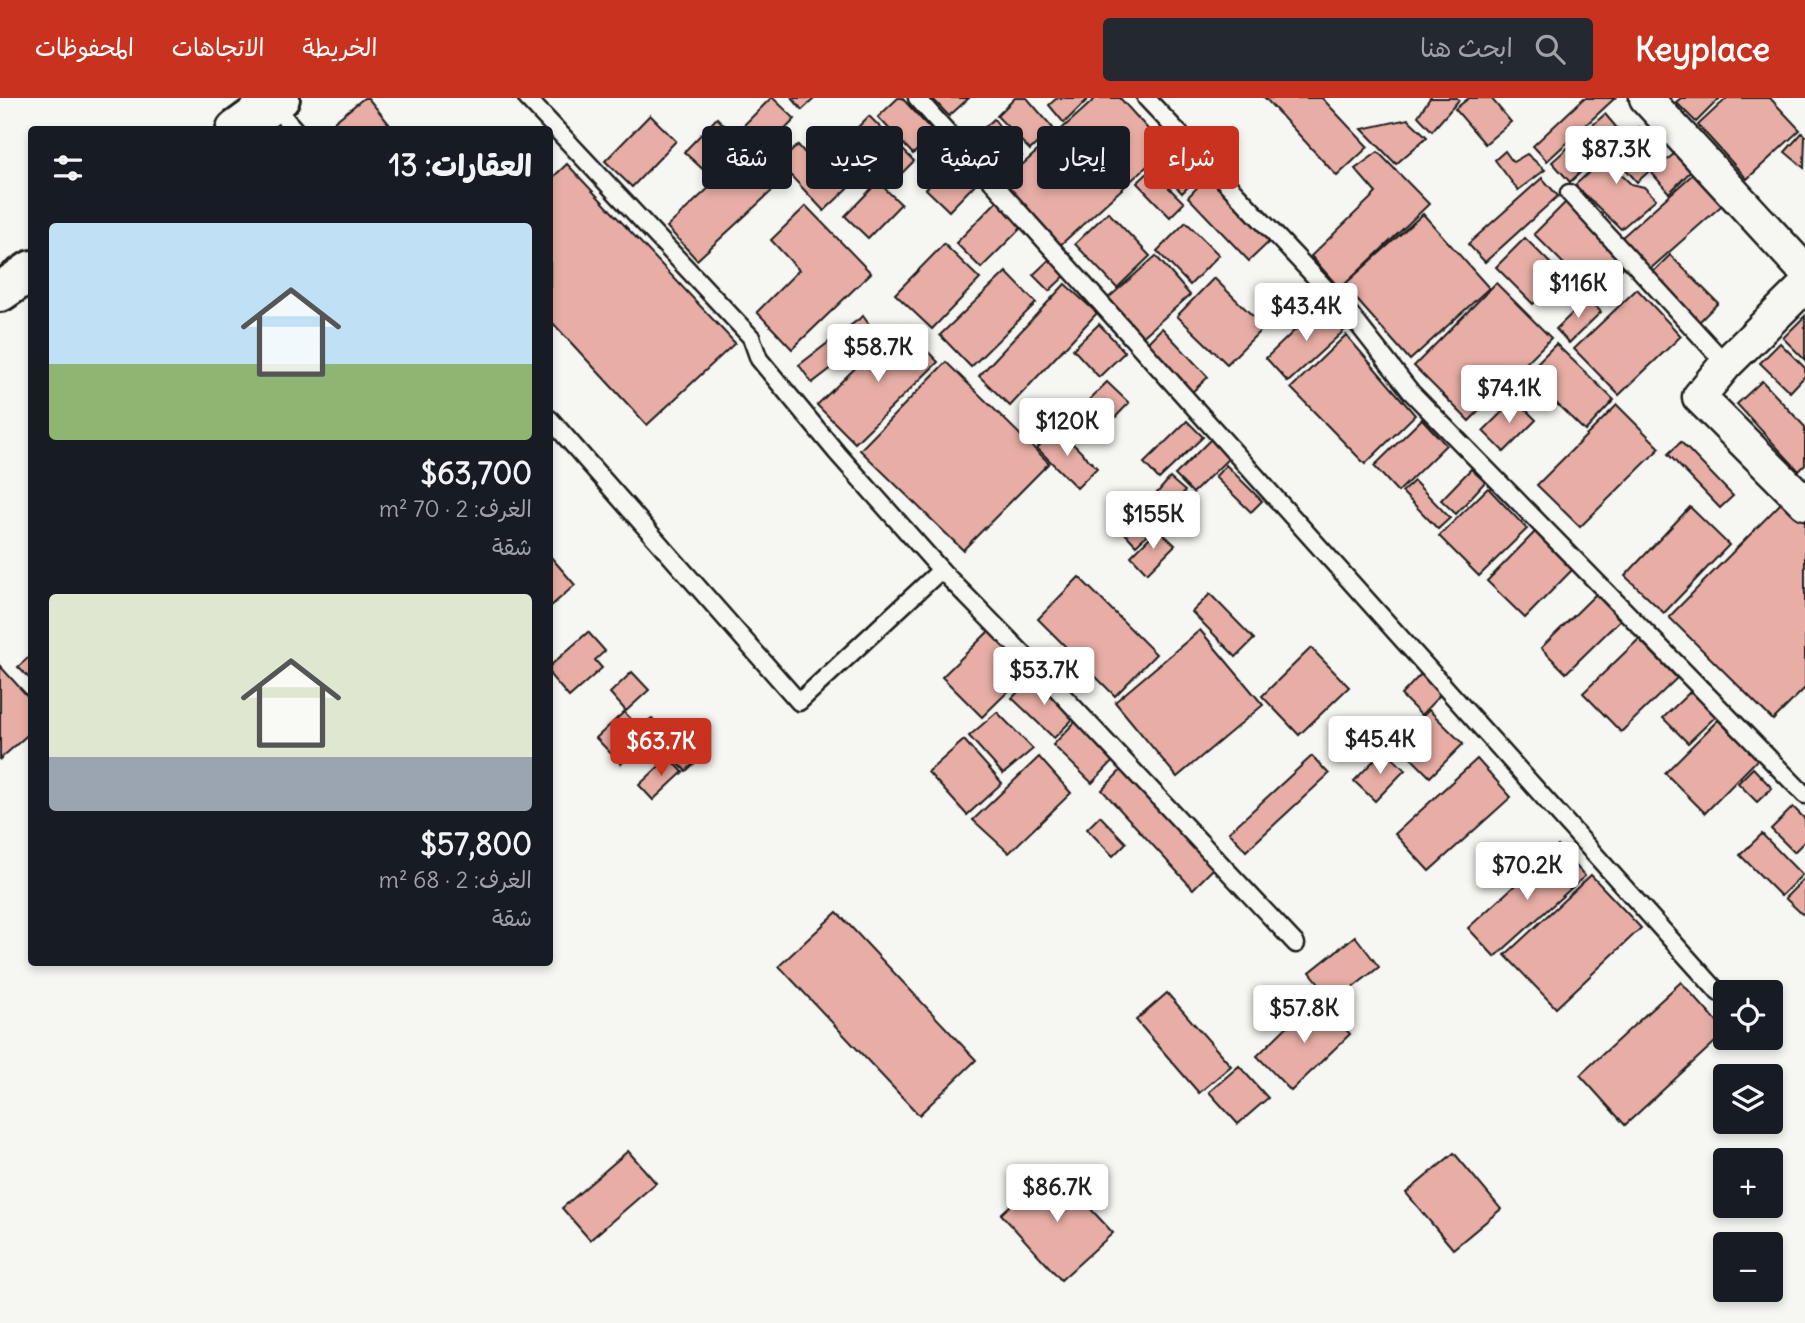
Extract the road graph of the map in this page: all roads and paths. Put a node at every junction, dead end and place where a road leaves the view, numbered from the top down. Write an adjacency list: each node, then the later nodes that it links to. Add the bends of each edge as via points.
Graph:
1 (527, 98): 15 (lane, via 751,337 759,359)
2 (917, 98): 18 (lane)
3 (1146, 98): 16 (lane, via 1350,314 1411,392)
4 (1646, 98): 8 (street)
5 (282, 111): 6 (main road)
6 (246, 126)
7 (1569, 194): 12 (lane)
8 (1805, 271)
9 (28, 273): 11 (main road)
10 (1805, 286): 12 (street)
11 (0, 292)
12 (1726, 364): 14 (street, via 1699,397)
13 (553, 422): 15 (lane, via 799,702)
14 (1805, 503)
15 (941, 570): 17 (lane)
16 (1805, 795)
17 (1296, 944)
18 (1713, 986)

